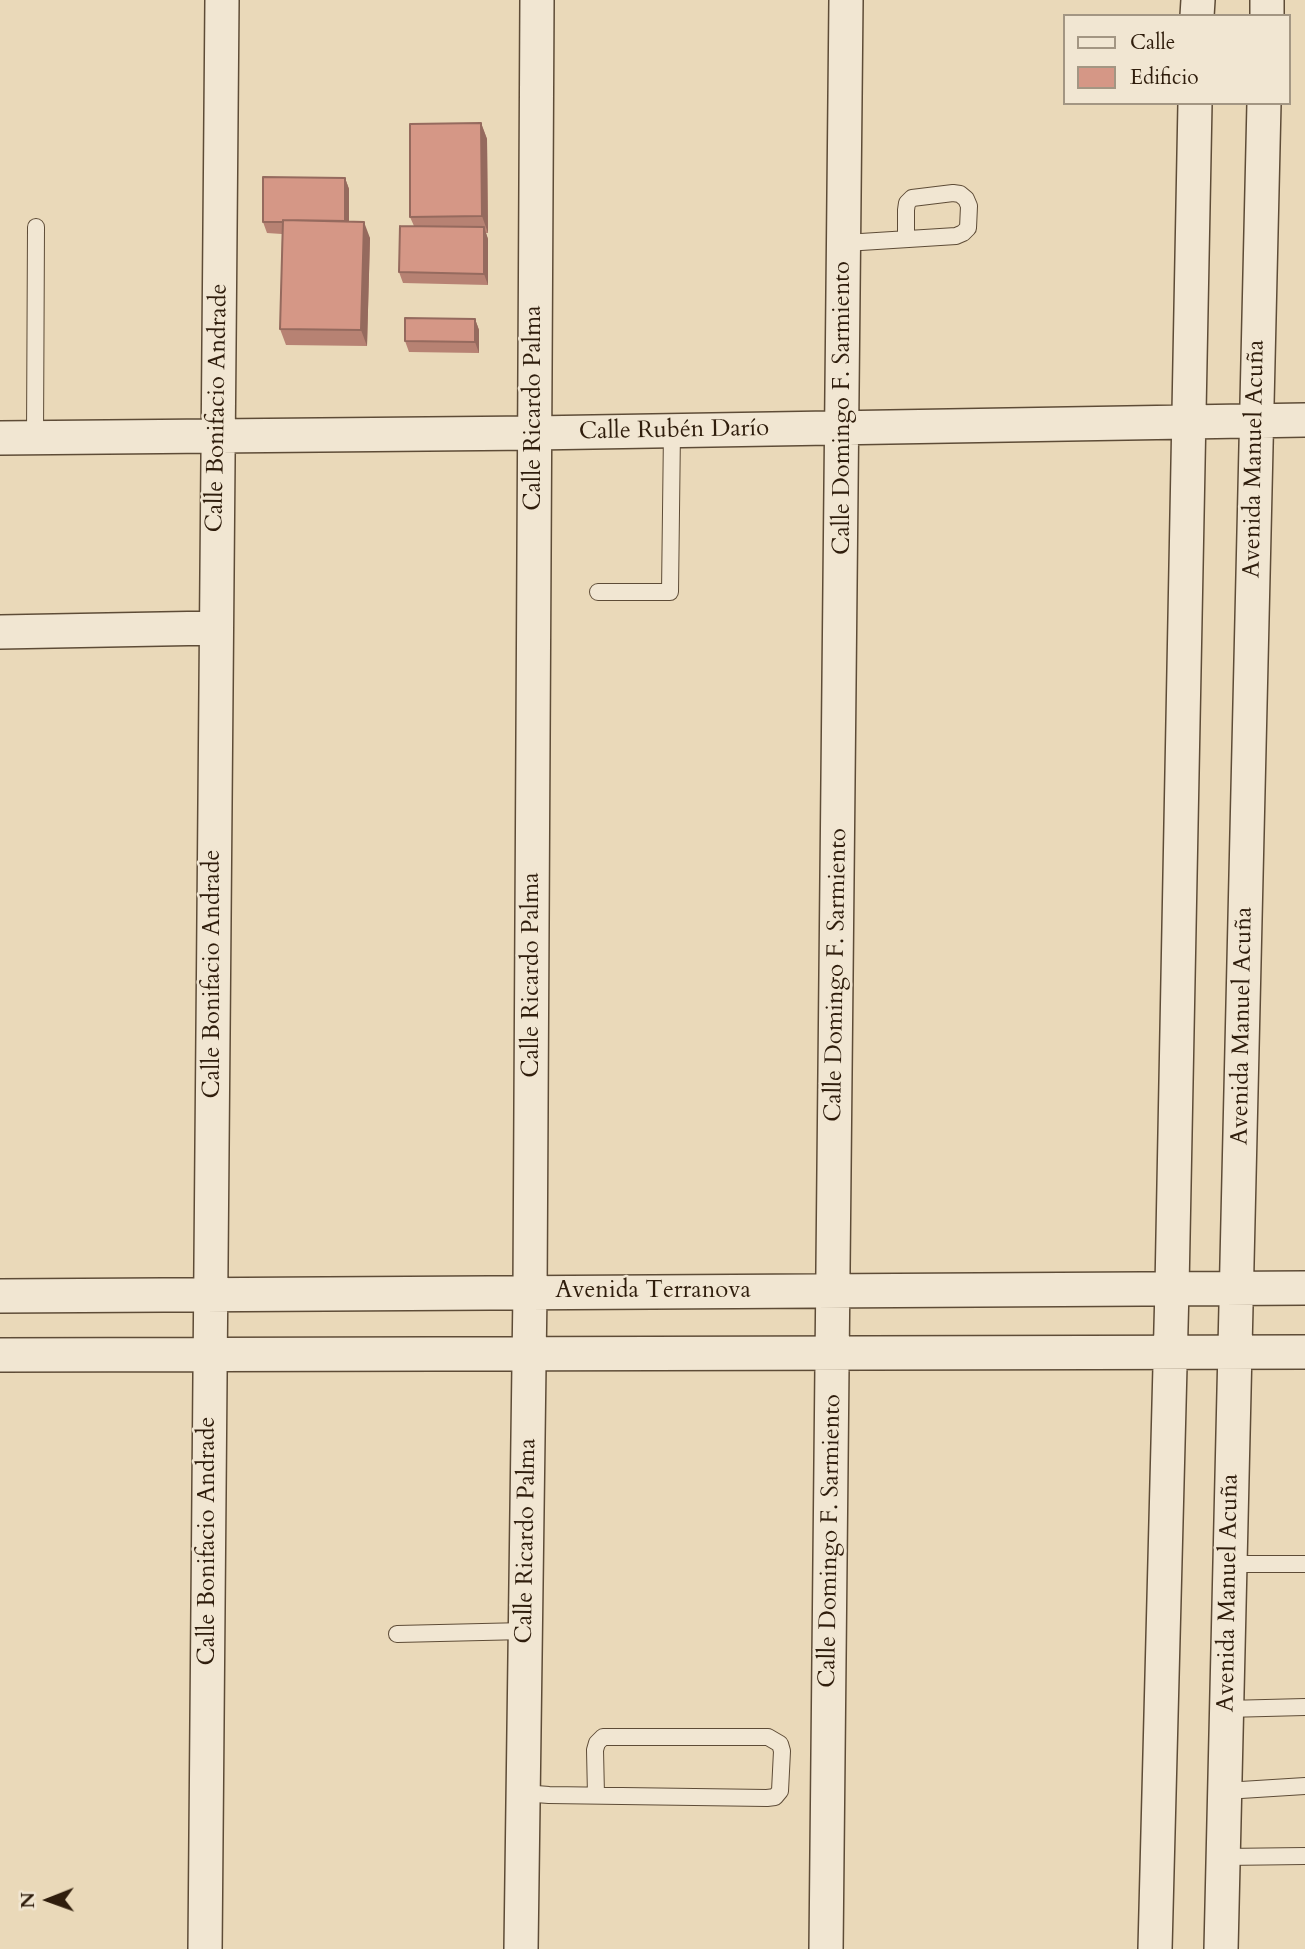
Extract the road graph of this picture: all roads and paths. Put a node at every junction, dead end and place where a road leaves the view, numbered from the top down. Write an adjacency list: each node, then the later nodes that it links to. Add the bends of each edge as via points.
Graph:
1 (222, 0): 15 (street, Calle Bonifacio Andrade)
2 (537, 0): 14 (street, Calle Ricardo Palma)
3 (846, 0): 8 (street, Calle Domingo F. Sarmiento)
4 (1195, 105): 10 (street)
5 (1264, 105): 11 (street, Avenida Manuel Acuña)
6 (36, 228): 17 (lane)
7 (905, 239): 8 (lane)
8 (845, 243): 12 (street, Calle Domingo F. Sarmiento)
9 (1305, 420): 11 (street, Calle Rubén Darío)
10 (1188, 422): 11 (street, Calle Rubén Darío); 12 (street, Calle Rubén Darío); 21 (street)
11 (1256, 422): 22 (street, Avenida Manuel Acuña)
12 (844, 428): 13 (street, Calle Rubén Darío); 25 (street, Calle Domingo F. Sarmiento)
13 (673, 431): 14 (street, Calle Rubén Darío); 18 (lane, via 670,592)
14 (534, 433): 15 (street, Calle Rubén Darío); 24 (street, Calle Ricardo Palma)
15 (218, 437): 17 (street, Calle Rubén Darío); 19 (street, Calle Bonifacio Andrade)
16 (0, 438): 17 (street, Calle Rubén Darío)
17 (36, 438)
18 (598, 592)
19 (215, 628): 20 (street); 26 (street, Calle Bonifacio Andrade)
20 (0, 632)
21 (1172, 1287): 22 (street, Avenida Terranova); 25 (street, Avenida Terranova); 28 (street)
22 (1237, 1288): 23 (street, Avenida Terranova); 29 (street, Avenida Manuel Acuña)
23 (1305, 1288)
24 (530, 1291): 25 (street, Avenida Terranova); 26 (street, Avenida Terranova); 32 (street, Calle Ricardo Palma)
25 (834, 1292): 31 (street, Calle Domingo F. Sarmiento)
26 (211, 1294): 27 (street, Avenida Terranova); 34 (street, Calle Bonifacio Andrade)
27 (0, 1296)
28 (1170, 1352): 29 (street); 31 (street); 50 (street)
29 (1235, 1352): 30 (street); 35 (street, Avenida Manuel Acuña)
30 (1305, 1352)
31 (833, 1353): 32 (street); 49 (street, Calle Domingo F. Sarmiento)
32 (529, 1354): 34 (street); 37 (street, Calle Ricardo Palma)
33 (0, 1355): 34 (street)
34 (210, 1355): 47 (street, Calle Bonifacio Andrade)
35 (1230, 1564): 36 (lane); 40 (street, Avenida Manuel Acuña)
36 (1305, 1564)
37 (525, 1630): 38 (lane); 43 (street, Calle Ricardo Palma)
38 (397, 1634)
39 (1305, 1707): 40 (lane)
40 (1226, 1709): 42 (street, Avenida Manuel Acuña)
41 (1305, 1786): 42 (lane)
42 (1225, 1791): 46 (street, Avenida Manuel Acuña)
43 (523, 1793): 44 (lane); 48 (street, Calle Ricardo Palma)
44 (596, 1795): 44 (lane, via 775,1797 780,1791 782,1751 780,1744 768,1737 603,1737 595,1750)
45 (1305, 1856): 46 (lane)
46 (1223, 1857): 51 (street, Avenida Manuel Acuña)
47 (205, 1949)
48 (521, 1949)
49 (827, 1949)
50 (1155, 1949)
51 (1221, 1949)

